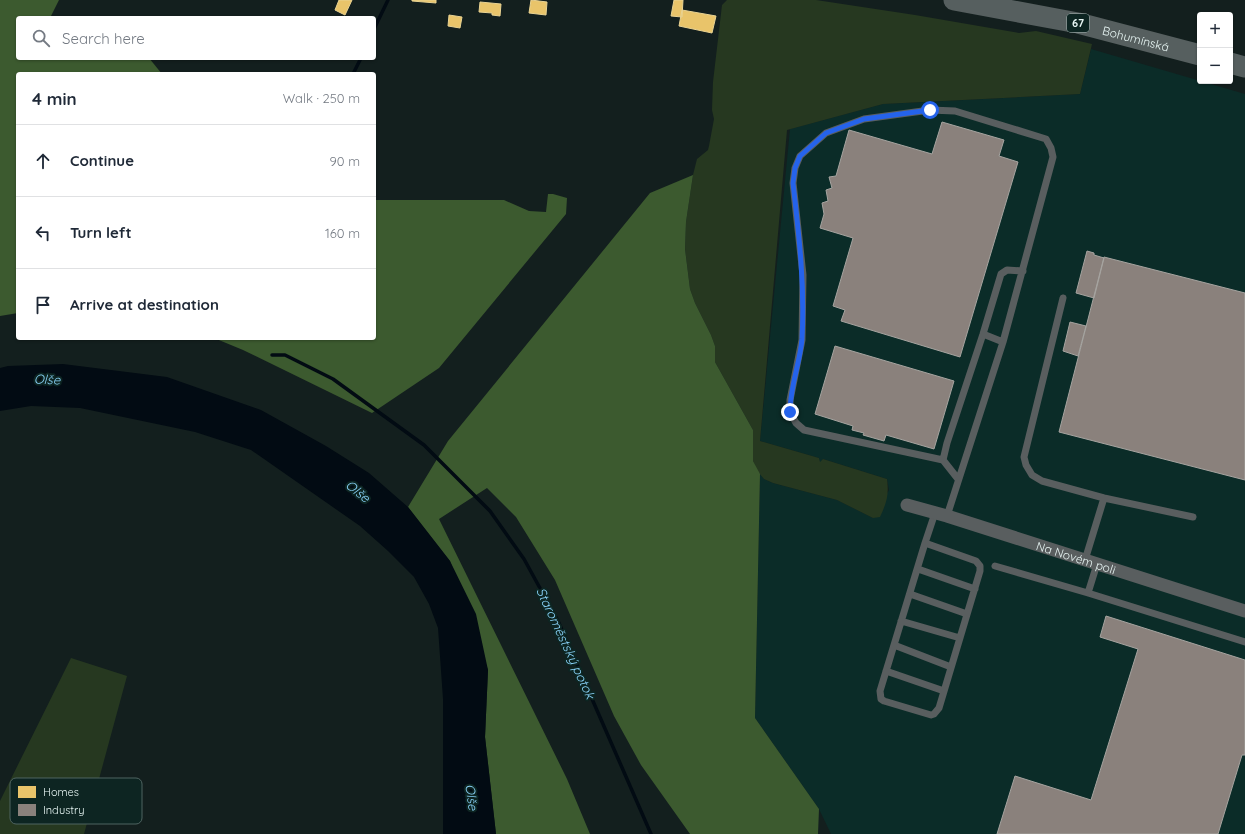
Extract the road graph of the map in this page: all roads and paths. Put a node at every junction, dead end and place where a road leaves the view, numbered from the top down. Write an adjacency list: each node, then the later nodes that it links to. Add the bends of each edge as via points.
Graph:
1 (954, 0): 2 (main road, Bohumínská / 67, via 1078,23)
2 (1197, 54)
3 (1233, 64): 4 (main road)
4 (1245, 67)
5 (1022, 271): 7 (lane, via 1007,270 1000,274); 8 (lane); 9 (lane, via 1053,157 1046,139 955,111 930,110 864,119 826,133 800,156 793,183 803,275 802,340 790,412 796,423 804,430)
6 (1063, 298): 11 (lane, via 1024,457 1032,475 1042,481)
7 (983, 334): 8 (lane); 9 (lane)
8 (1003, 342): 10 (lane)
9 (943, 460): 10 (lane)
10 (958, 479): 13 (lane)
11 (1104, 498): 14 (lane); 16 (lane)
12 (907, 506): 13 (street, Na Novém poli)
13 (941, 514): 15 (lane); 16 (street, Na Novém poli)
14 (1193, 517)
15 (926, 543): 18 (lane); 19 (lane, via 976,561 980,571)
16 (1091, 562): 20 (lane); 22 (street, Na Novém poli)
17 (995, 566): 20 (lane)
18 (918, 569): 19 (lane); 21 (lane)
19 (975, 589): 23 (lane)
20 (1088, 592): 26 (lane)
21 (910, 594): 23 (lane); 24 (lane)
22 (1245, 611)
23 (967, 614): 25 (lane)
24 (902, 620): 25 (lane); 27 (lane)
25 (960, 638): 28 (lane)
26 (1244, 639)
27 (894, 645): 28 (lane); 29 (lane)
28 (951, 667): 30 (lane)
29 (886, 671): 30 (lane); 30 (lane, via 880,691 881,699 884,701 931,715 937,710)
30 (944, 691)

